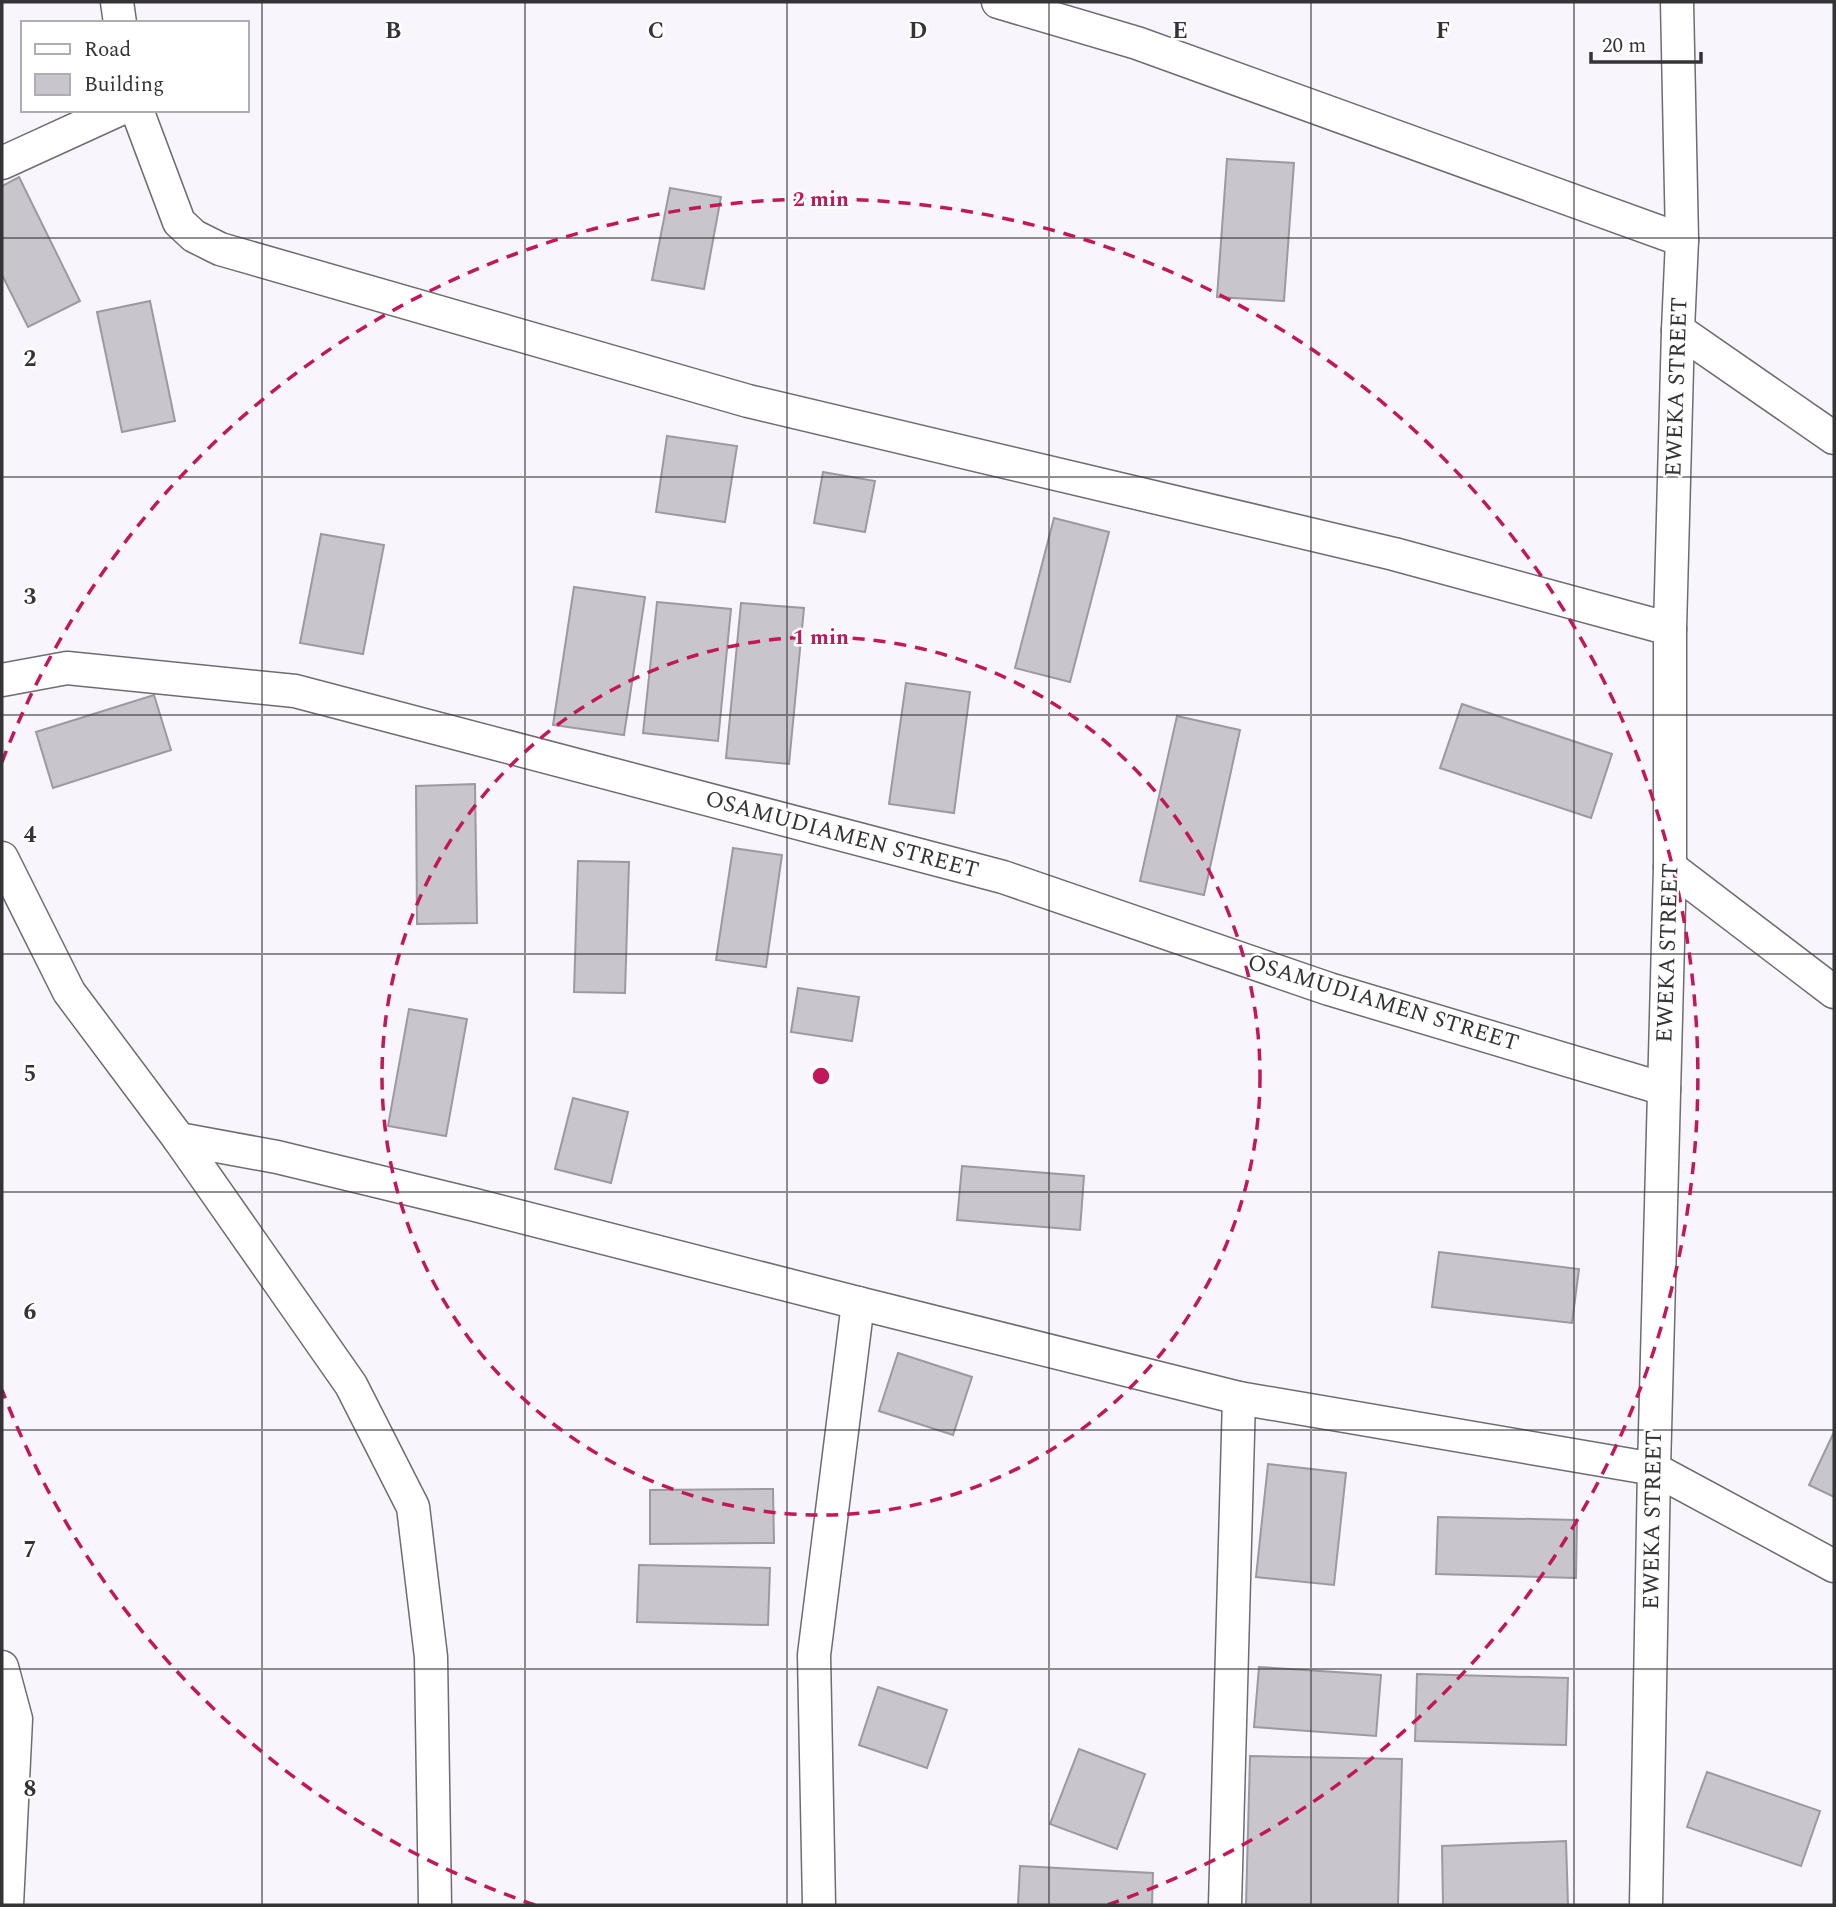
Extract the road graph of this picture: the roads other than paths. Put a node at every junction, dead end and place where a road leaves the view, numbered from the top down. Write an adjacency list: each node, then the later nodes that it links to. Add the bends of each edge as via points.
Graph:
1 (117, 2): 4 (street)
2 (998, 2): 8 (street, via 1138,43)
3 (1677, 2): 8 (street, EWEKA STREET)
4 (121, 21)
5 (114, 112): 7 (street)
6 (138, 112): 11 (street, via 179,222 220,249 748,401 1394,554)
7 (2, 163)
8 (1682, 240): 9 (street, EWEKA STREET)
9 (1678, 330): 10 (street); 11 (street, EWEKA STREET)
10 (1834, 438)
11 (1670, 629): 14 (street, EWEKA STREET)
12 (2, 680): 16 (street, OSAMUDIAMEN STREET, via 67,667 295,691 1003,877 1329,989)
13 (2, 858): 17 (street, via 69,992)
14 (1670, 867): 15 (street); 16 (street, EWEKA STREET)
15 (1834, 992)
16 (1664, 1089): 20 (street, EWEKA STREET)
17 (179, 1139): 18 (street, via 277,1157); 24 (street, via 351,1385 413,1507 431,1657)
18 (858, 1303): 19 (street); 25 (street, via 814,1655)
19 (1239, 1398): 20 (street); 26 (street)
20 (1654, 1469): 21 (street); 27 (street, EWEKA STREET)
21 (1834, 1566)
22 (2, 1667): 23 (street, via 16,1719)
23 (7, 1905)
24 (435, 1905)
25 (819, 1905)
26 (1225, 1905)
27 (1646, 1905)

